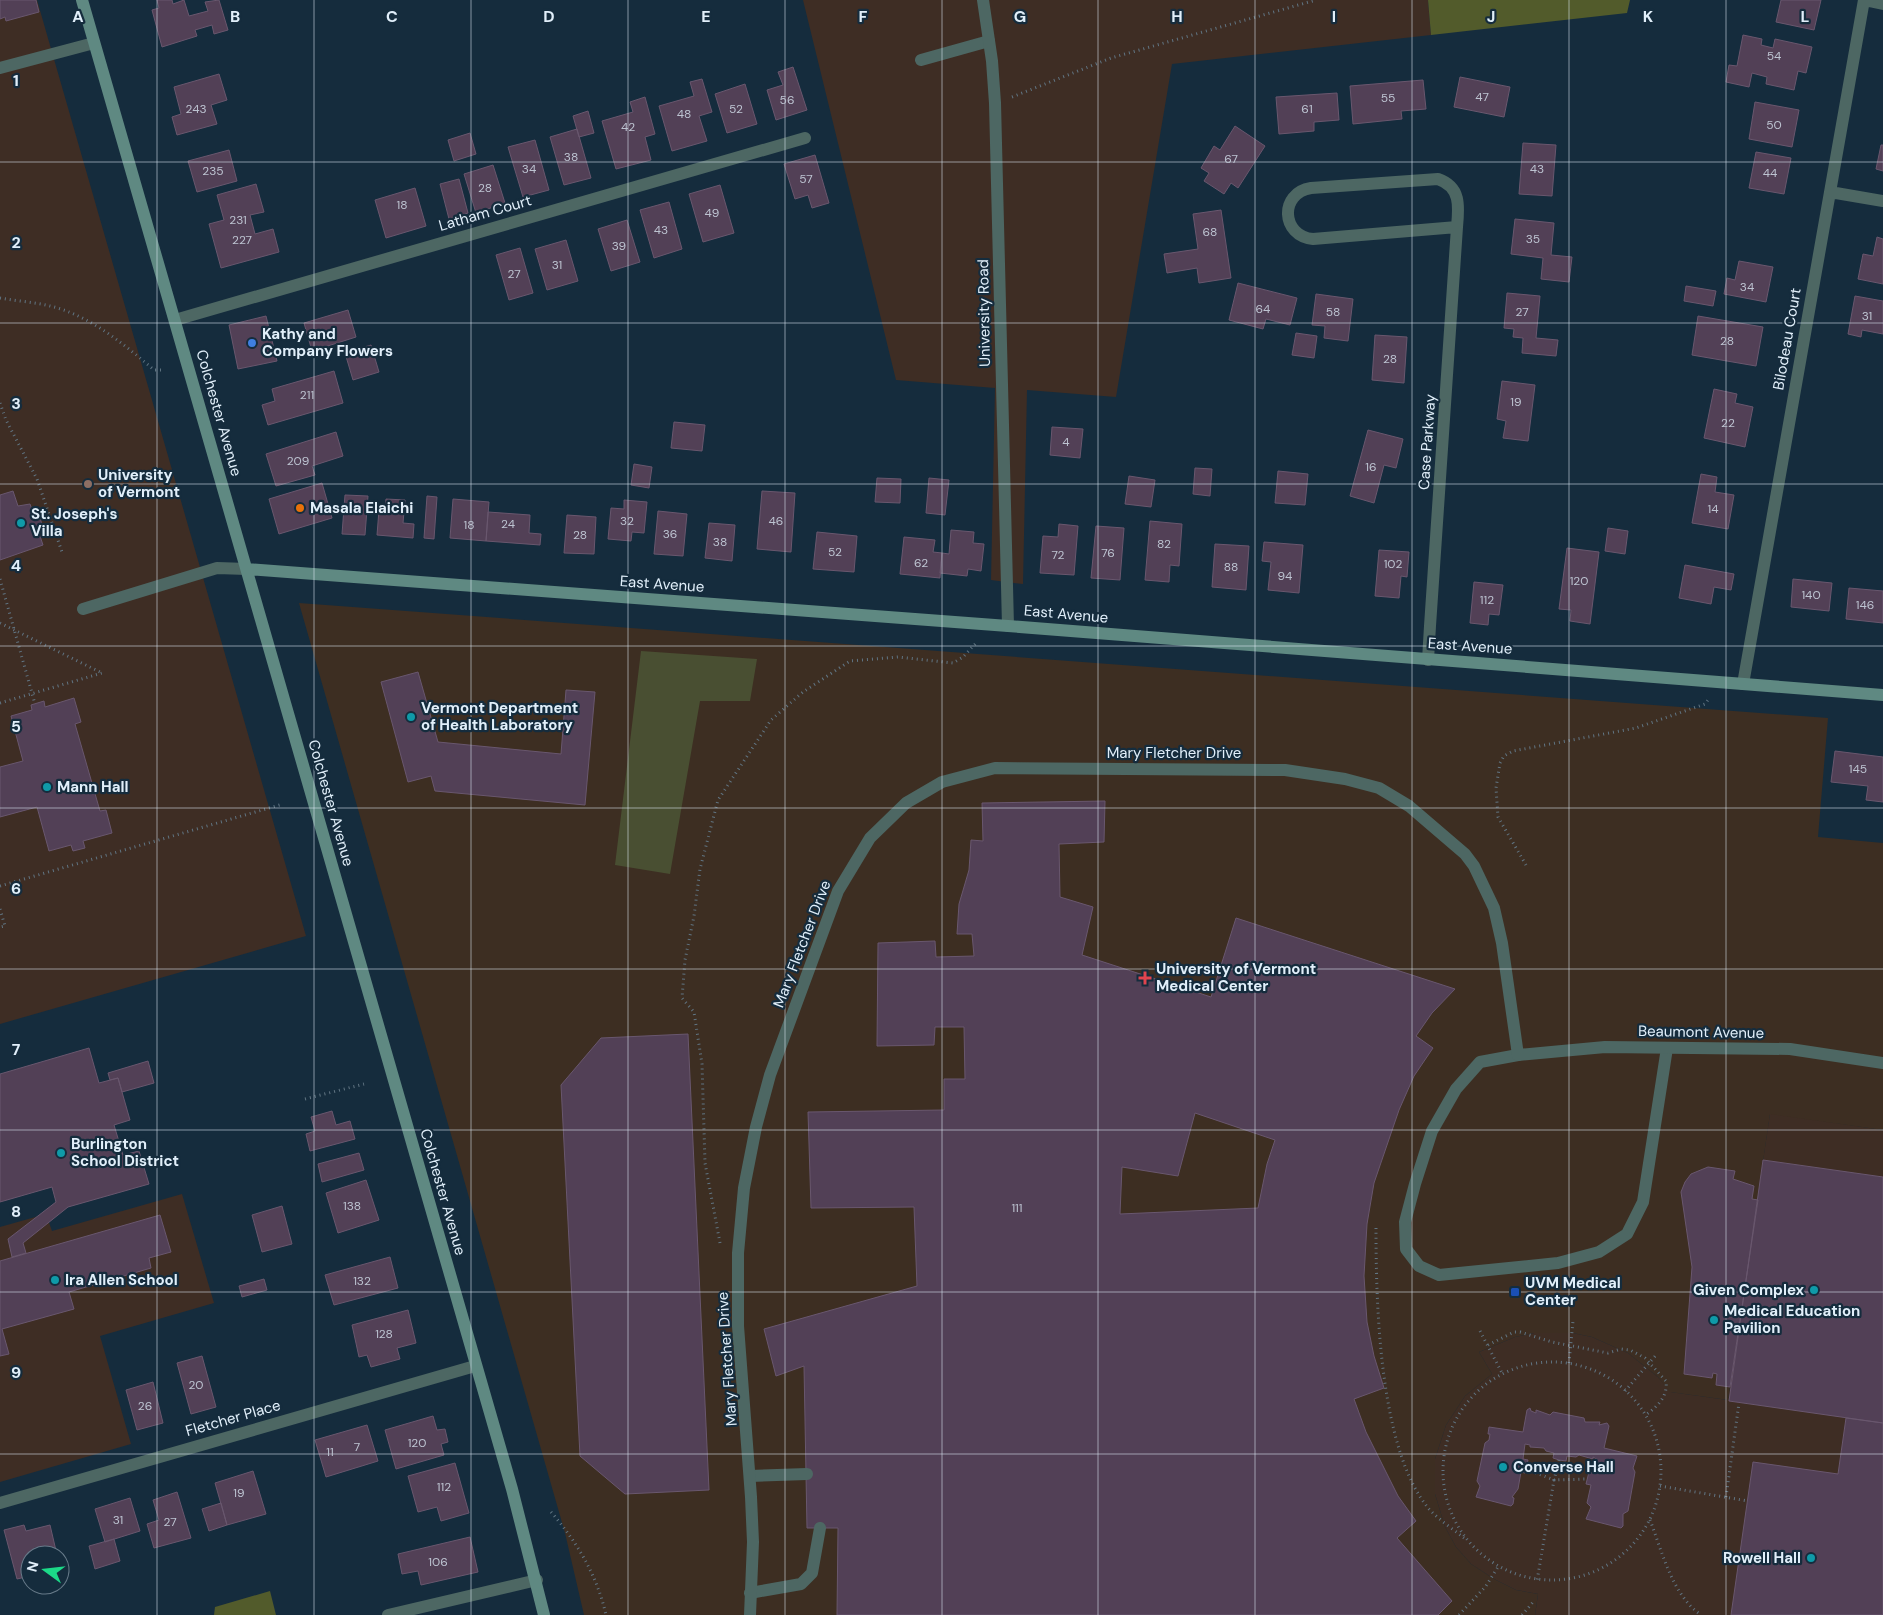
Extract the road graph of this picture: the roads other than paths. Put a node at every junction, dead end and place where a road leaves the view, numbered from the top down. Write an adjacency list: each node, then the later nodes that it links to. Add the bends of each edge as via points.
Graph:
1 (82, 0): 6 (main road, Colchester Avenue)
2 (982, 0): 5 (street, University Road)
3 (1864, 0): 4 (street); 10 (street, Bilodeau Court)
4 (1883, 4)
5 (989, 41): 7 (street); 16 (street, University Road, via 995,103)
6 (94, 43): 8 (street); 13 (main road, Colchester Avenue)
7 (921, 60)
8 (0, 68)
9 (805, 138): 13 (street, Latham Court)
10 (1830, 192): 11 (street); 18 (street, Bilodeau Court)
11 (1883, 201)
12 (1458, 227): 12 (street, Case Parkway, via 1458,196 1452,187 1438,179 1306,189 1291,200 1287,214 1295,232 1313,239); 17 (street, Case Parkway)
13 (175, 320): 14 (main road, Colchester Avenue)
14 (247, 569): 15 (street, via 217,568); 16 (main road, East Avenue); 23 (main road, Colchester Avenue)
15 (83, 609)
16 (1008, 626): 17 (main road, East Avenue)
17 (1428, 660): 18 (main road, East Avenue)
18 (1743, 684): 19 (main road, East Avenue)
19 (1883, 695)
20 (1667, 1048): 21 (street, Beaumont Avenue, via 1605,1047); 21 (street, Beaumont Avenue, via 1643,1202 1627,1234 1599,1252 1558,1263 1439,1274 1419,1266 1406,1249 1405,1222 1432,1132 1456,1089 1480,1062); 22 (street, Beaumont Avenue, via 1790,1049)
21 (1518, 1056): 25 (street, Mary Fletcher Drive, via 1496,917 1474,866 1459,848 1409,806 1379,788 1285,770 995,768 942,782 906,803 870,838 838,890 770,1075 744,1188 738,1253 738,1326)
22 (1883, 1063)
23 (476, 1366): 26 (street, Fletcher Place); 28 (main road, Colchester Avenue)
24 (807, 1474): 25 (street)
25 (750, 1476): 29 (street, Mary Fletcher Drive, via 753,1542)
26 (0, 1503)
27 (820, 1528): 29 (street, via 812,1573 801,1584)
28 (536, 1580): 30 (street); 31 (main road, Colchester Avenue)
29 (750, 1594): 32 (street, Mary Fletcher Drive)
30 (388, 1615)
31 (544, 1615)
32 (750, 1615)

